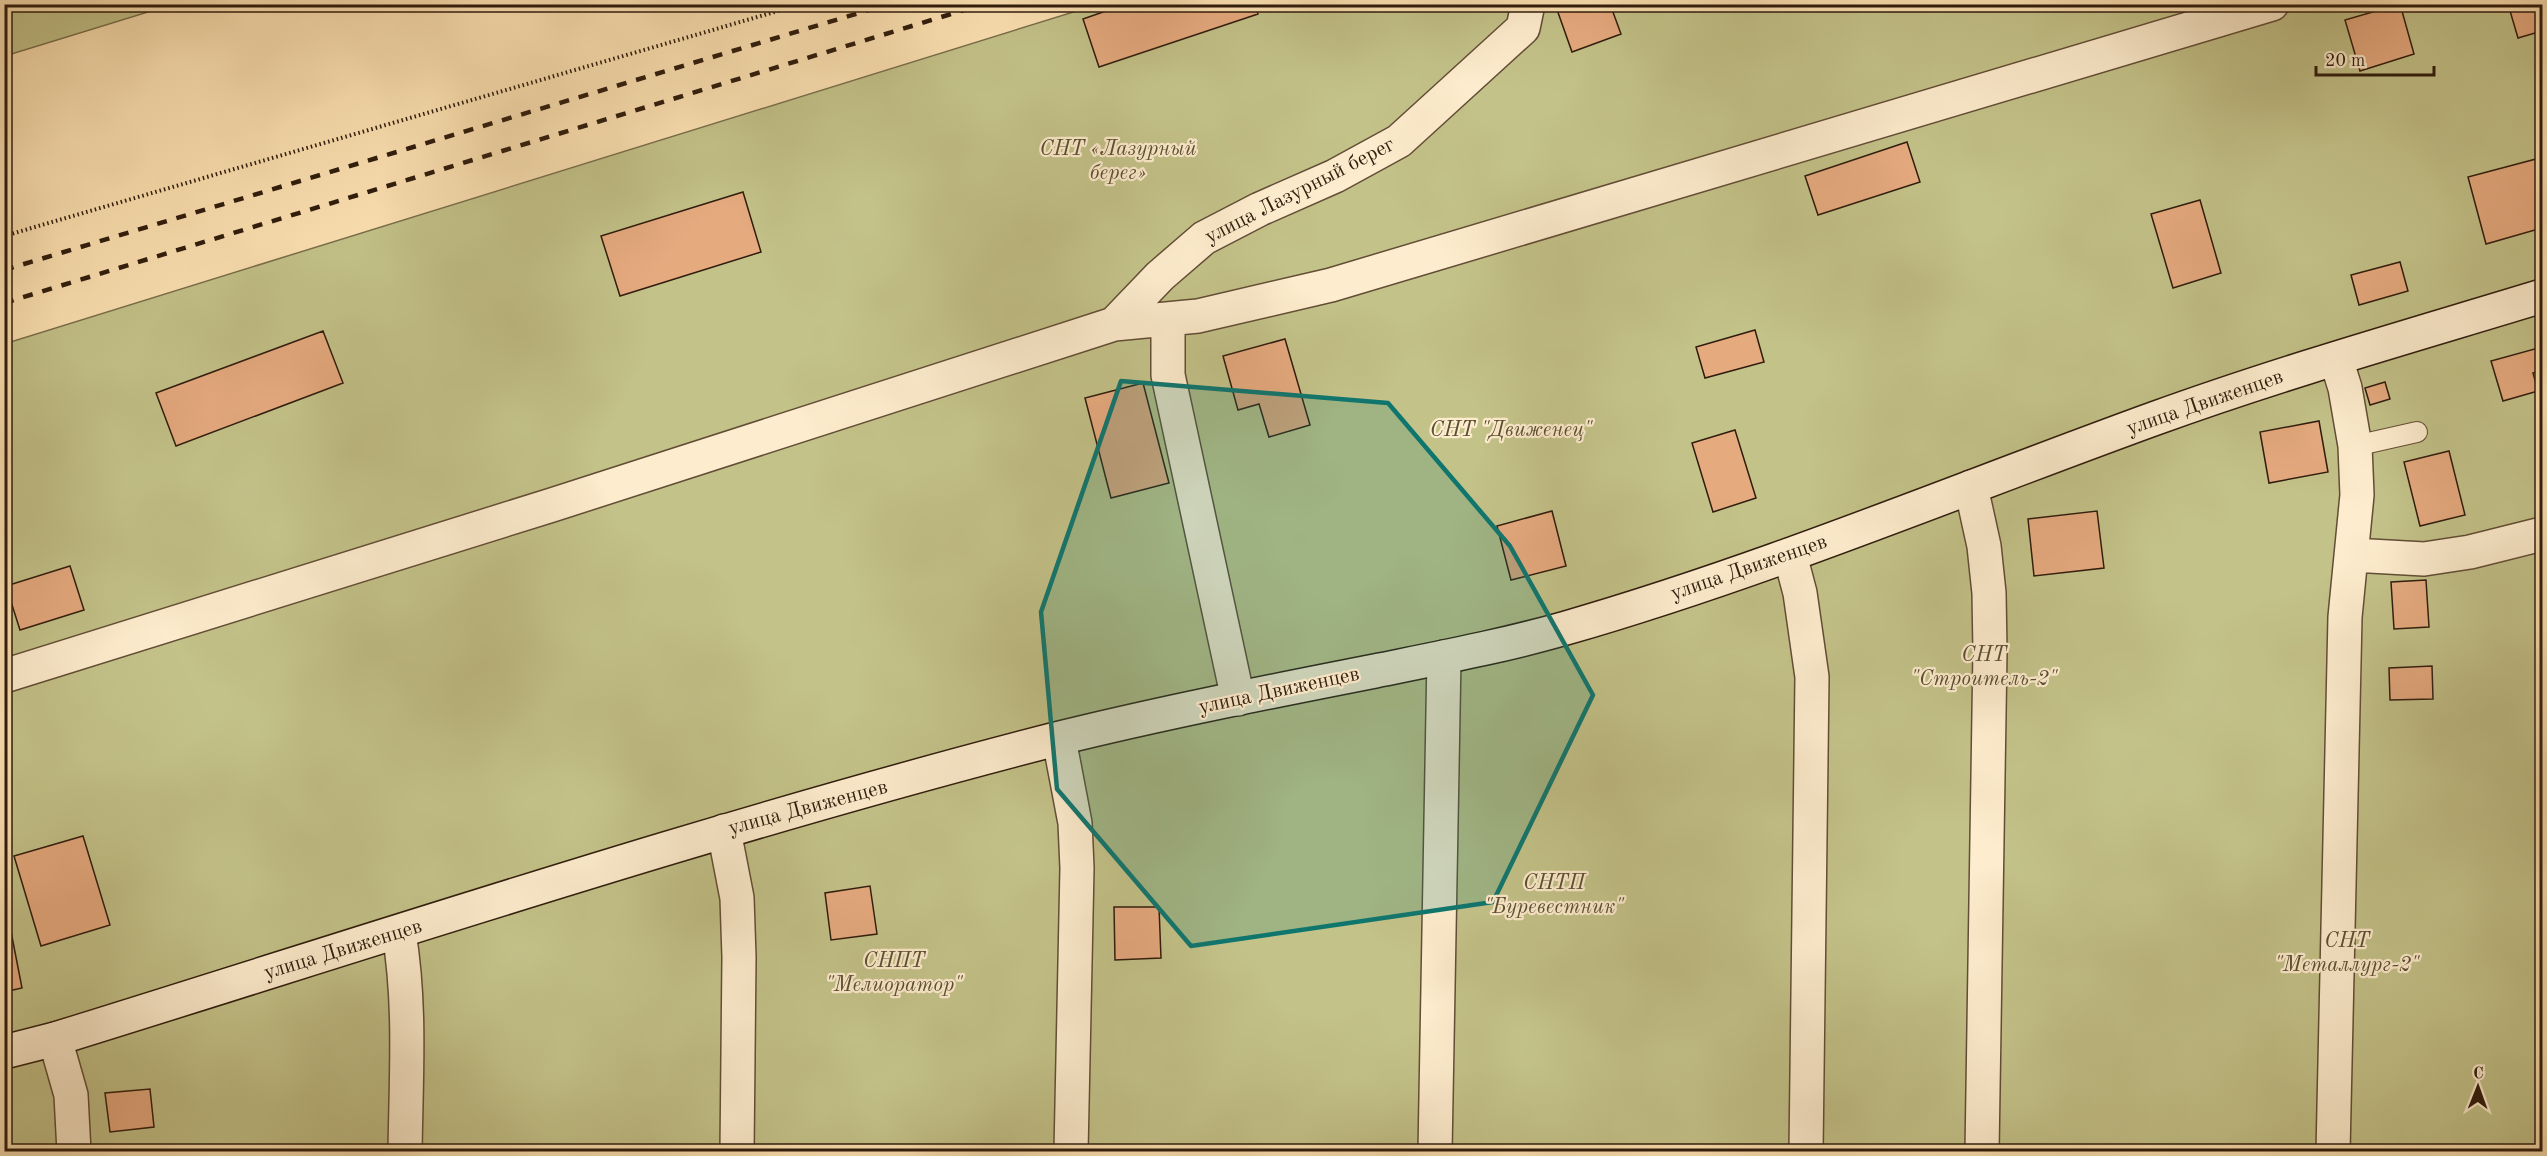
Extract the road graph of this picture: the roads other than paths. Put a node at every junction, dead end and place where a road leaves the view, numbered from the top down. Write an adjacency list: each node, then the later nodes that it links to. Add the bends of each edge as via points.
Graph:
1 (1528, 4): 5 (street, улица Лазурный берег, via 1523,28 1399,141 1352,168 1204,238)
2 (2272, 4): 4 (street, via 1331,285)
3 (2542, 296): 6 (street, улица Движенцев)
4 (1168, 320): 5 (street); 15 (street, via 1168,375)
5 (1114, 324): 14 (street)
6 (2336, 359): 8 (street); 9 (street, улица Движенцев, via 2163,415)
7 (2417, 432): 8 (lane)
8 (2355, 446): 12 (street)
9 (1971, 488): 11 (street, улица Движенцев); 27 (street, via 1984,546 1990,639)
10 (2542, 534): 12 (street, via 2424,559)
11 (1790, 555): 13 (street, улица Движенцев, via 1560,629); 26 (street, via 1800,593 1812,677)
12 (2352, 555): 28 (street, via 2345,617)
13 (1444, 657): 15 (street, улица Движенцев); 25 (street)
14 (4, 676)
15 (1238, 699): 16 (street, улица Движенцев)
16 (1059, 739): 17 (street, улица Движенцев); 24 (street, via 1075,823 1077,867)
17 (724, 831): 18 (street, улица Движенцев); 23 (street, via 737,898)
18 (399, 933): 19 (street, улица Движенцев); 22 (street, via 407,999)
19 (55, 1039): 20 (street, улица Движенцев); 21 (street, via 70,1095)
20 (4, 1052)
21 (74, 1152)
22 (405, 1152)
23 (737, 1152)
24 (1071, 1152)
25 (1435, 1152)
26 (1806, 1152)
27 (1982, 1152)
28 (2333, 1152)

